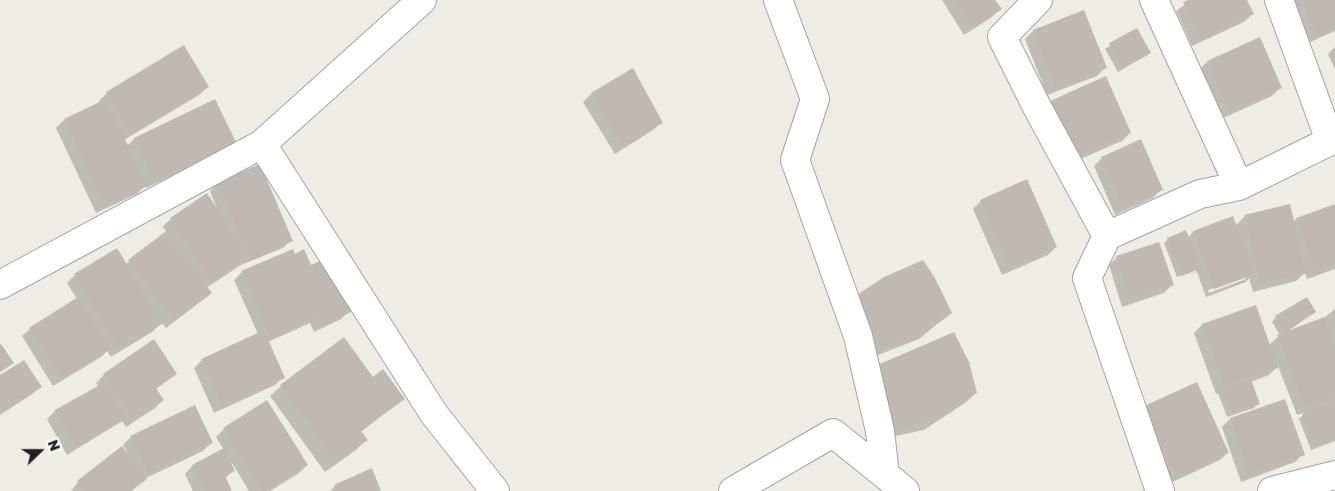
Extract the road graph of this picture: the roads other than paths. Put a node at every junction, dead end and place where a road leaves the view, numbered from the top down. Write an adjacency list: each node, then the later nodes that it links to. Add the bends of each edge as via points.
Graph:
1 (422, 0): 7 (street)
2 (778, 0): 12 (street, via 815,99 795,160 858,336)
3 (1038, 0): 9 (street, via 1002,37)
4 (1154, 0): 8 (street)
5 (1279, 0): 6 (street)
6 (1332, 141): 8 (street)
7 (262, 144): 10 (street); 13 (street, via 434,414)
8 (1239, 186): 9 (street, via 1200,194)
9 (1107, 236): 15 (street, via 1086,278)
10 (0, 285)
11 (1335, 475): 16 (street)
12 (895, 483): 14 (street, via 833,433)
13 (494, 491)
14 (734, 491)
15 (1160, 491)
16 (1272, 491)

